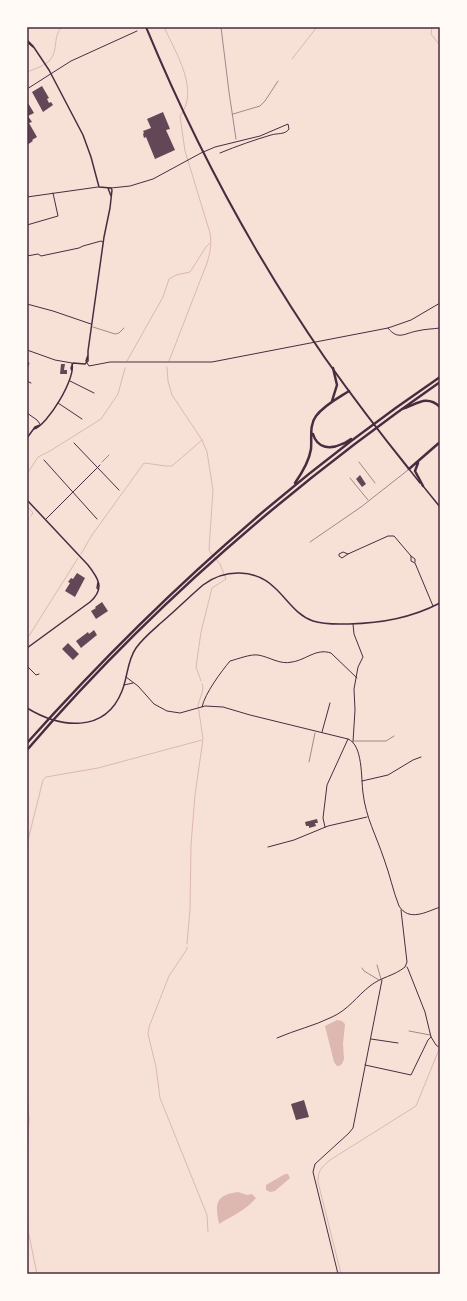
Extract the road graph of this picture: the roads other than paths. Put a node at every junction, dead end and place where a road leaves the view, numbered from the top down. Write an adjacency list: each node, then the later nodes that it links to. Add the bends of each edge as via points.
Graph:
1 (146, 27): 24 (main road, via 184,114 232,208 277,284)
2 (137, 30): 4 (street, via 93,50)
3 (27, 41): 4 (street)
4 (50, 74): 5 (street); 7 (street, via 83,135 92,157)
5 (27, 89)
6 (220, 153): 8 (street, via 286,132 288,124 260,136 211,148 147,181)
7 (99, 187): 8 (street); 9 (street)
8 (108, 188): 12 (street, via 111,196 110,208)
9 (53, 193): 10 (street); 11 (street, via 58,216)
10 (27, 197)
11 (27, 225)
12 (103, 242): 13 (street, via 60,253); 16 (street)
13 (27, 256)
14 (440, 303): 18 (street, via 411,320)
15 (27, 304): 16 (street)
16 (92, 326): 17 (lane, via 115,334); 22 (street)
17 (124, 328)
18 (388, 328): 19 (street, via 400,336); 22 (street, via 212,362 106,362 92,366)
19 (440, 328)
20 (27, 350): 23 (street)
21 (27, 362): 25 (street)
22 (87, 363): 23 (street)
23 (73, 364): 28 (street)
24 (333, 368): 31 (main road); 34 (highway, via 337,385)
25 (27, 369)
26 (440, 377): 42 (highway)
27 (27, 381): 29 (street)
28 (69, 381): 32 (street); 33 (street)
29 (31, 382)
30 (440, 382): 36 (highway)
31 (349, 391): 34 (highway); 50 (main road)
32 (94, 392)
33 (58, 403): 38 (street); 39 (street)
34 (331, 403): 40 (highway, via 316,416 312,423)
35 (440, 407): 36 (highway, via 432,402 423,401)
36 (400, 410): 85 (highway, via 296,489 185,586 81,690)
37 (27, 413): 39 (street)
38 (82, 419)
39 (40, 425): 41 (street, via 35,426)
40 (312, 431): 42 (highway, via 314,438 324,447 331,448); 53 (highway, via 308,462)
41 (27, 438)
42 (353, 438): 53 (highway)
43 (440, 442): 47 (highway)
44 (74, 443): 49 (street)
45 (44, 460): 56 (street)
46 (359, 462): 52 (lane)
47 (418, 462): 50 (highway); 54 (highway, via 415,471)
48 (100, 465): 49 (street)
49 (97, 467): 55 (street); 56 (street)
50 (409, 469): 54 (street); 58 (lane)
51 (350, 478): 58 (lane)
52 (375, 482)
53 (293, 486): 84 (highway, via 212,555 150,613 108,654)
54 (423, 486): 59 (street)
55 (119, 490)
56 (73, 492): 60 (street); 61 (street)
57 (27, 500): 60 (street)
58 (369, 501): 62 (lane)
59 (440, 507)
60 (45, 519): 69 (street, via 96,575 98,589 90,602)
61 (97, 519)
62 (310, 542)
63 (348, 554): 64 (street, via 392,536)
64 (411, 556): 65 (street); 65 (street, via 411,561)
65 (415, 563): 67 (street)
66 (440, 603): 67 (street)
67 (433, 607): 68 (street, via 390,621)
68 (353, 624): 72 (street, via 328,624 310,620 298,613 263,579 247,574 223,574 202,585 139,644 131,656); 73 (street, via 363,657)
69 (27, 648)
70 (27, 666): 71 (street, via 36,675)
71 (39, 674)
72 (126, 677): 74 (street); 75 (street)
73 (357, 678): 77 (street, via 331,653 319,652 287,663 256,655 230,661 208,693); 83 (street, via 354,691)
74 (134, 683): 75 (street); 77 (street, via 163,710 177,713)
75 (124, 685): 78 (street, via 110,710 100,717 82,723 63,723)
76 (330, 703): 80 (street)
77 (202, 707): 79 (street, via 224,706)
78 (27, 708)
79 (316, 731): 80 (street); 87 (lane)
80 (322, 733): 82 (street)
81 (394, 736): 83 (lane, via 386,741)
82 (348, 739): 83 (street); 90 (street, via 327,787 323,818)
83 (353, 741): 88 (street, via 358,755)
84 (27, 743)
85 (27, 750)
86 (421, 757): 88 (street, via 388,775)
87 (309, 762)
88 (361, 781): 89 (street)
89 (367, 817): 90 (street); 93 (street, via 383,854)
90 (325, 827): 91 (street, via 294,840)
91 (268, 847)
92 (440, 907): 93 (street, via 415,915)
93 (401, 909): 95 (street)
94 (377, 966): 97 (lane)
95 (406, 966): 97 (street); 101 (street, via 425,1012)
96 (362, 968): 97 (lane)
97 (381, 980): 98 (street); 99 (street)
98 (375, 982): 99 (street); 102 (street, via 337,1015)
99 (381, 985): 103 (street)
100 (409, 1031): 101 (lane)
101 (431, 1036): 105 (street); 106 (street, via 411,1075)
102 (277, 1038)
103 (371, 1039): 104 (street); 106 (street)
104 (398, 1043)
105 (439, 1047)
106 (365, 1065): 107 (street, via 352,1130 315,1164 313,1172)
107 (338, 1274)

